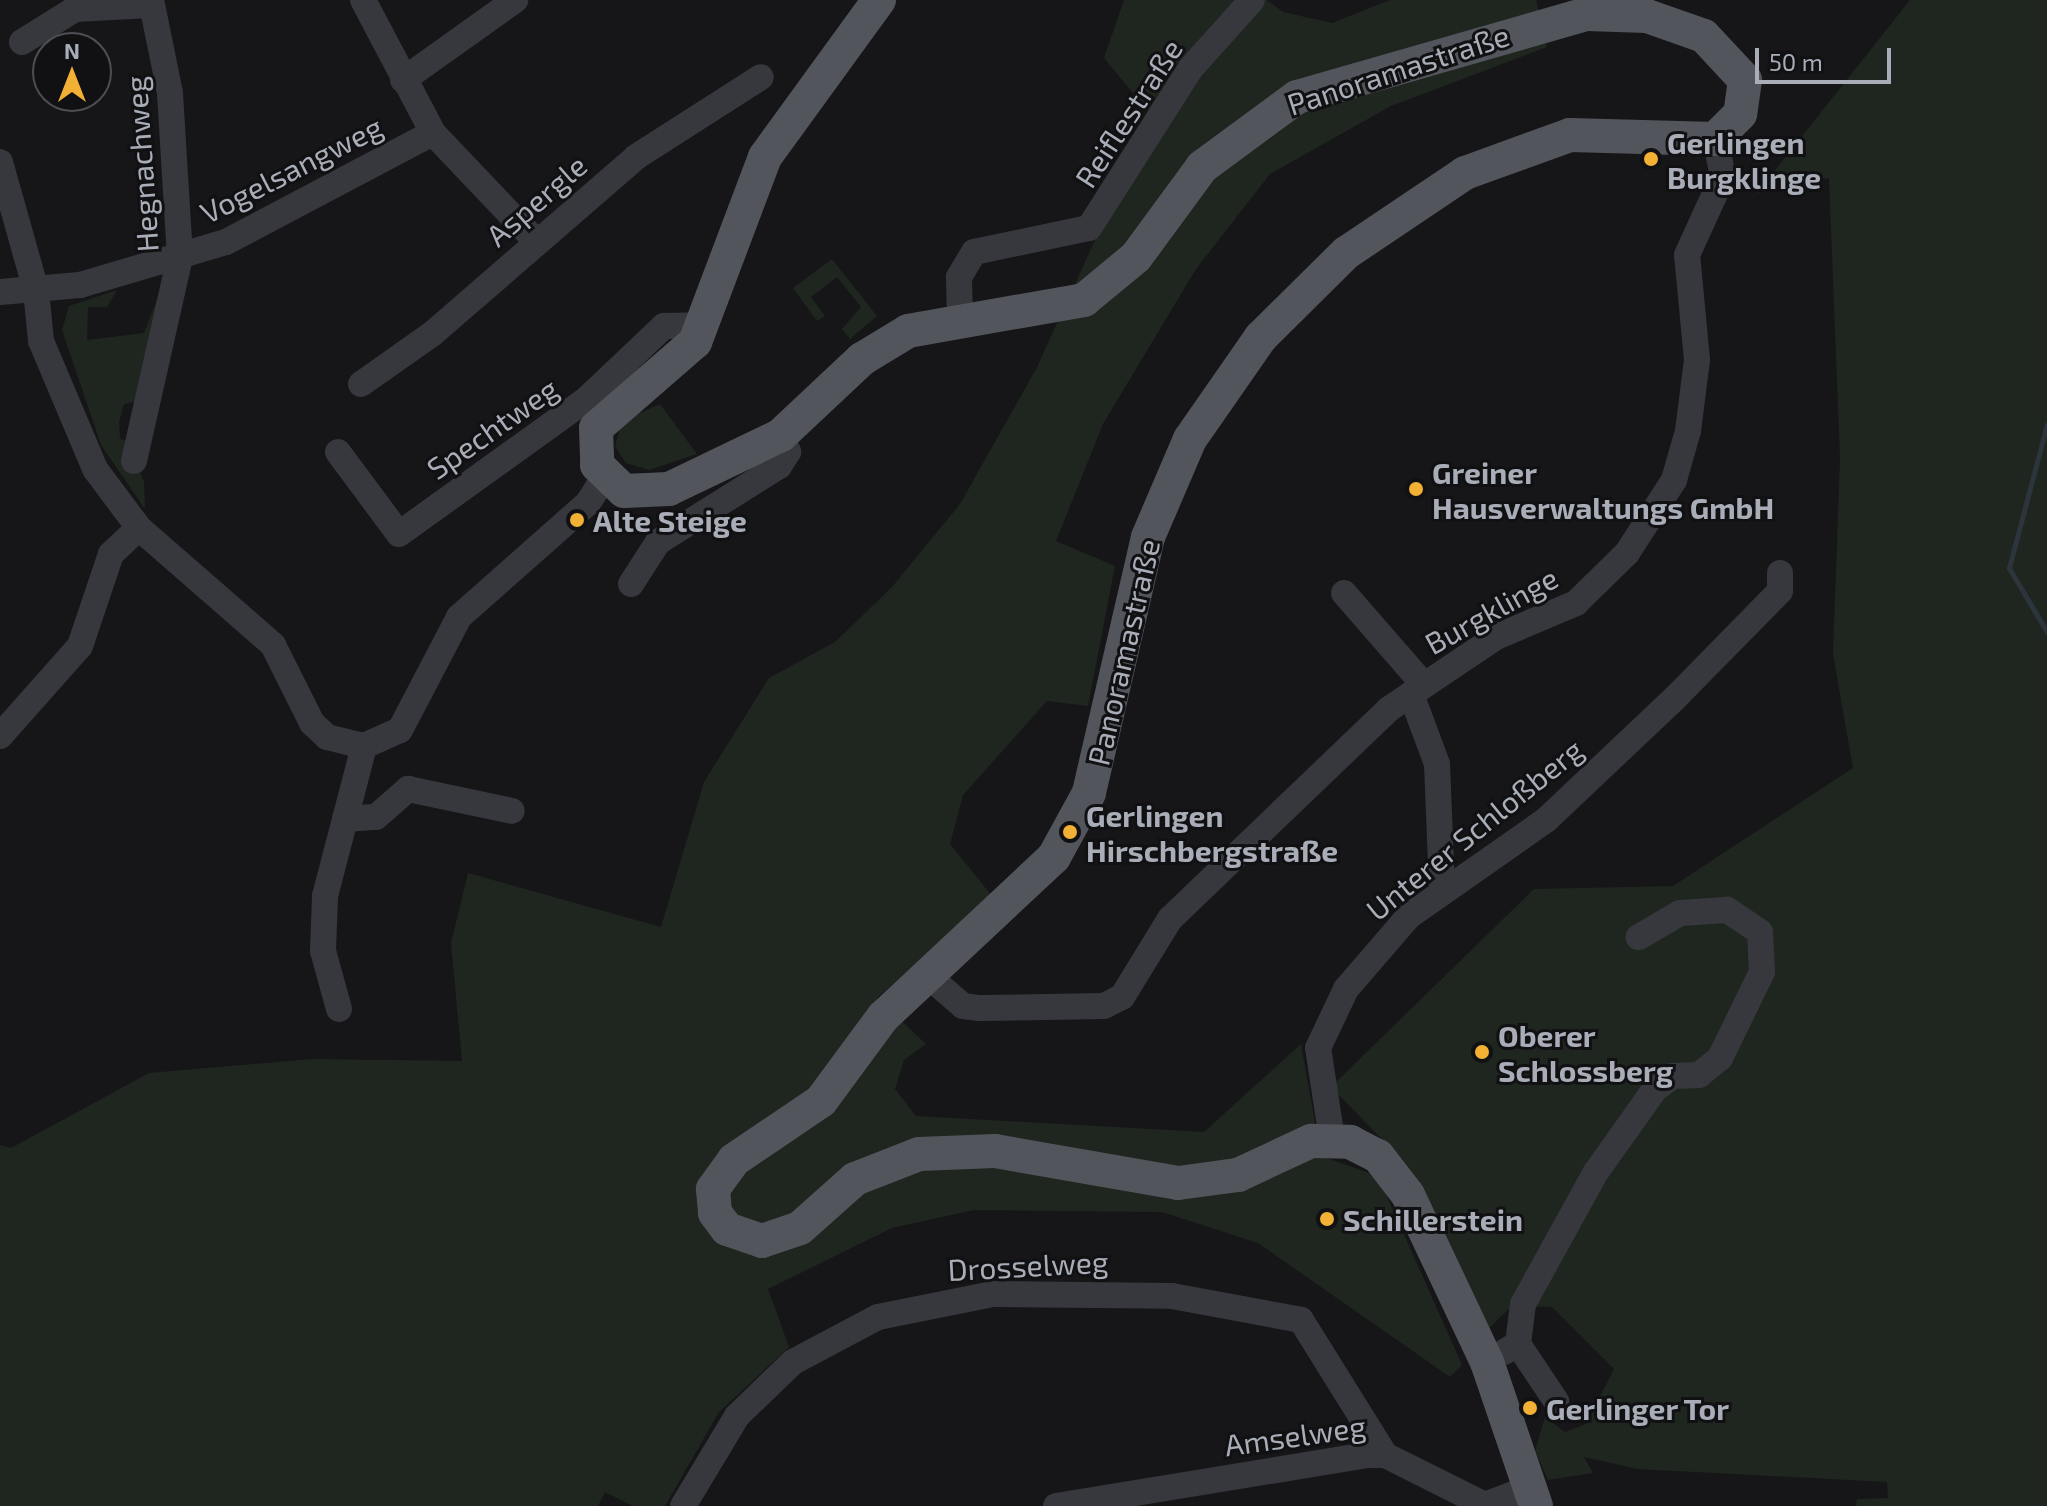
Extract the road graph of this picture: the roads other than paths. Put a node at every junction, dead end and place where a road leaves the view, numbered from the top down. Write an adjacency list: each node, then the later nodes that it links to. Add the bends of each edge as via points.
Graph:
1 (363, 0): 8 (street)
2 (515, 0): 8 (street)
3 (879, 0): 17 (main road, via 765,157)
4 (1252, 0): 16 (street, Reiflestraße, via 1191,68 1089,228 974,252 959,277)
5 (151, 2): 6 (street, Hegnachweg, via 75,9); 13 (street, Hegnachweg, via 170,93)
6 (22, 42)
7 (761, 77): 12 (street, Aspergle, via 636,157)
8 (403, 80): 9 (street)
9 (433, 133): 12 (street); 13 (street, Vogelsangweg, via 253,232)
10 (1715, 139): 16 (main road, Panoramastraße, via 1746,99 1745,80 1722,48 1647,16 1553,21 1333,85 1267,113 1202,167 1121,273 1084,300); 27 (street, Burgklinge, via 1723,176 1687,255 1697,360 1674,480 1627,553 1576,603 1496,637); 34 (main road, Panoramastraße, via 1594,132 1492,160 1346,253 1261,337 1197,427 1148,537 1089,793 1070,832 1036,880)
11 (0, 162): 14 (street)
12 (536, 241): 18 (street, Aspergle, via 432,334)
13 (180, 257): 14 (street, Vogelsangweg); 21 (street, Hegnachweg)
14 (36, 290): 15 (street, Vogelsangweg); 23 (street, via 41,341 64,406 118,506)
15 (0, 292)
16 (960, 321): 19 (main road, Panoramastraße, via 908,331 877,348)
17 (703, 325): 20 (street, Spechtweg, via 664,326 577,407 399,534); 22 (main road, via 680,361 601,419 593,454)
18 (361, 384)
19 (781, 435): 22 (main road, Panoramastraße, via 669,489 624,491); 25 (street, via 788,452 779,466 658,542)
20 (338, 452)
21 (134, 461)
22 (604, 477): 29 (street, via 588,503 459,617 400,730)
23 (139, 528): 28 (street, via 111,554 80,646); 29 (street, via 273,645 316,729)
24 (1780, 573): 32 (street, Unterer Schloßberg, via 1780,591 1605,765 1474,877)
25 (631, 584)
26 (1344, 593): 27 (street)
27 (1417, 689): 32 (street, via 1437,764); 34 (street, Burgklinge, via 1170,919 1122,997 1104,1006 980,1008 963,1006)
28 (0, 736)
29 (364, 746): 31 (street)
30 (512, 811): 31 (street, via 408,789 367,822)
31 (345, 819): 35 (street, via 323,918 325,967)
32 (1442, 889): 36 (street, Unterer Schloßberg, via 1384,943 1324,1029 1318,1076)
33 (1639, 937): 37 (street, via 1680,913 1727,910 1760,932 1762,972 1720,1058 1699,1075 1673,1076 1655,1089 1596,1172 1523,1304)
34 (920, 979): 36 (main road, Panoramastraße, via 883,1017 821,1101 718,1175 715,1213 738,1237 786,1236 855,1179 919,1154 995,1151 1198,1182)
35 (339, 1009)
36 (1332, 1139): 38 (main road, via 1366,1148 1399,1179)
37 (1518, 1344): 38 (street); 39 (street)
38 (1487, 1362): 41 (main road)
39 (1556, 1401)
40 (1385, 1455): 42 (street, Drosselweg, via 1301,1320 1172,1296 993,1294 892,1313 793,1362 737,1416); 43 (street, Amselweg); 44 (street, Amselweg)
41 (1533, 1497): 44 (street, Amselweg)
42 (683, 1506)
43 (1056, 1506)
44 (1486, 1506)

